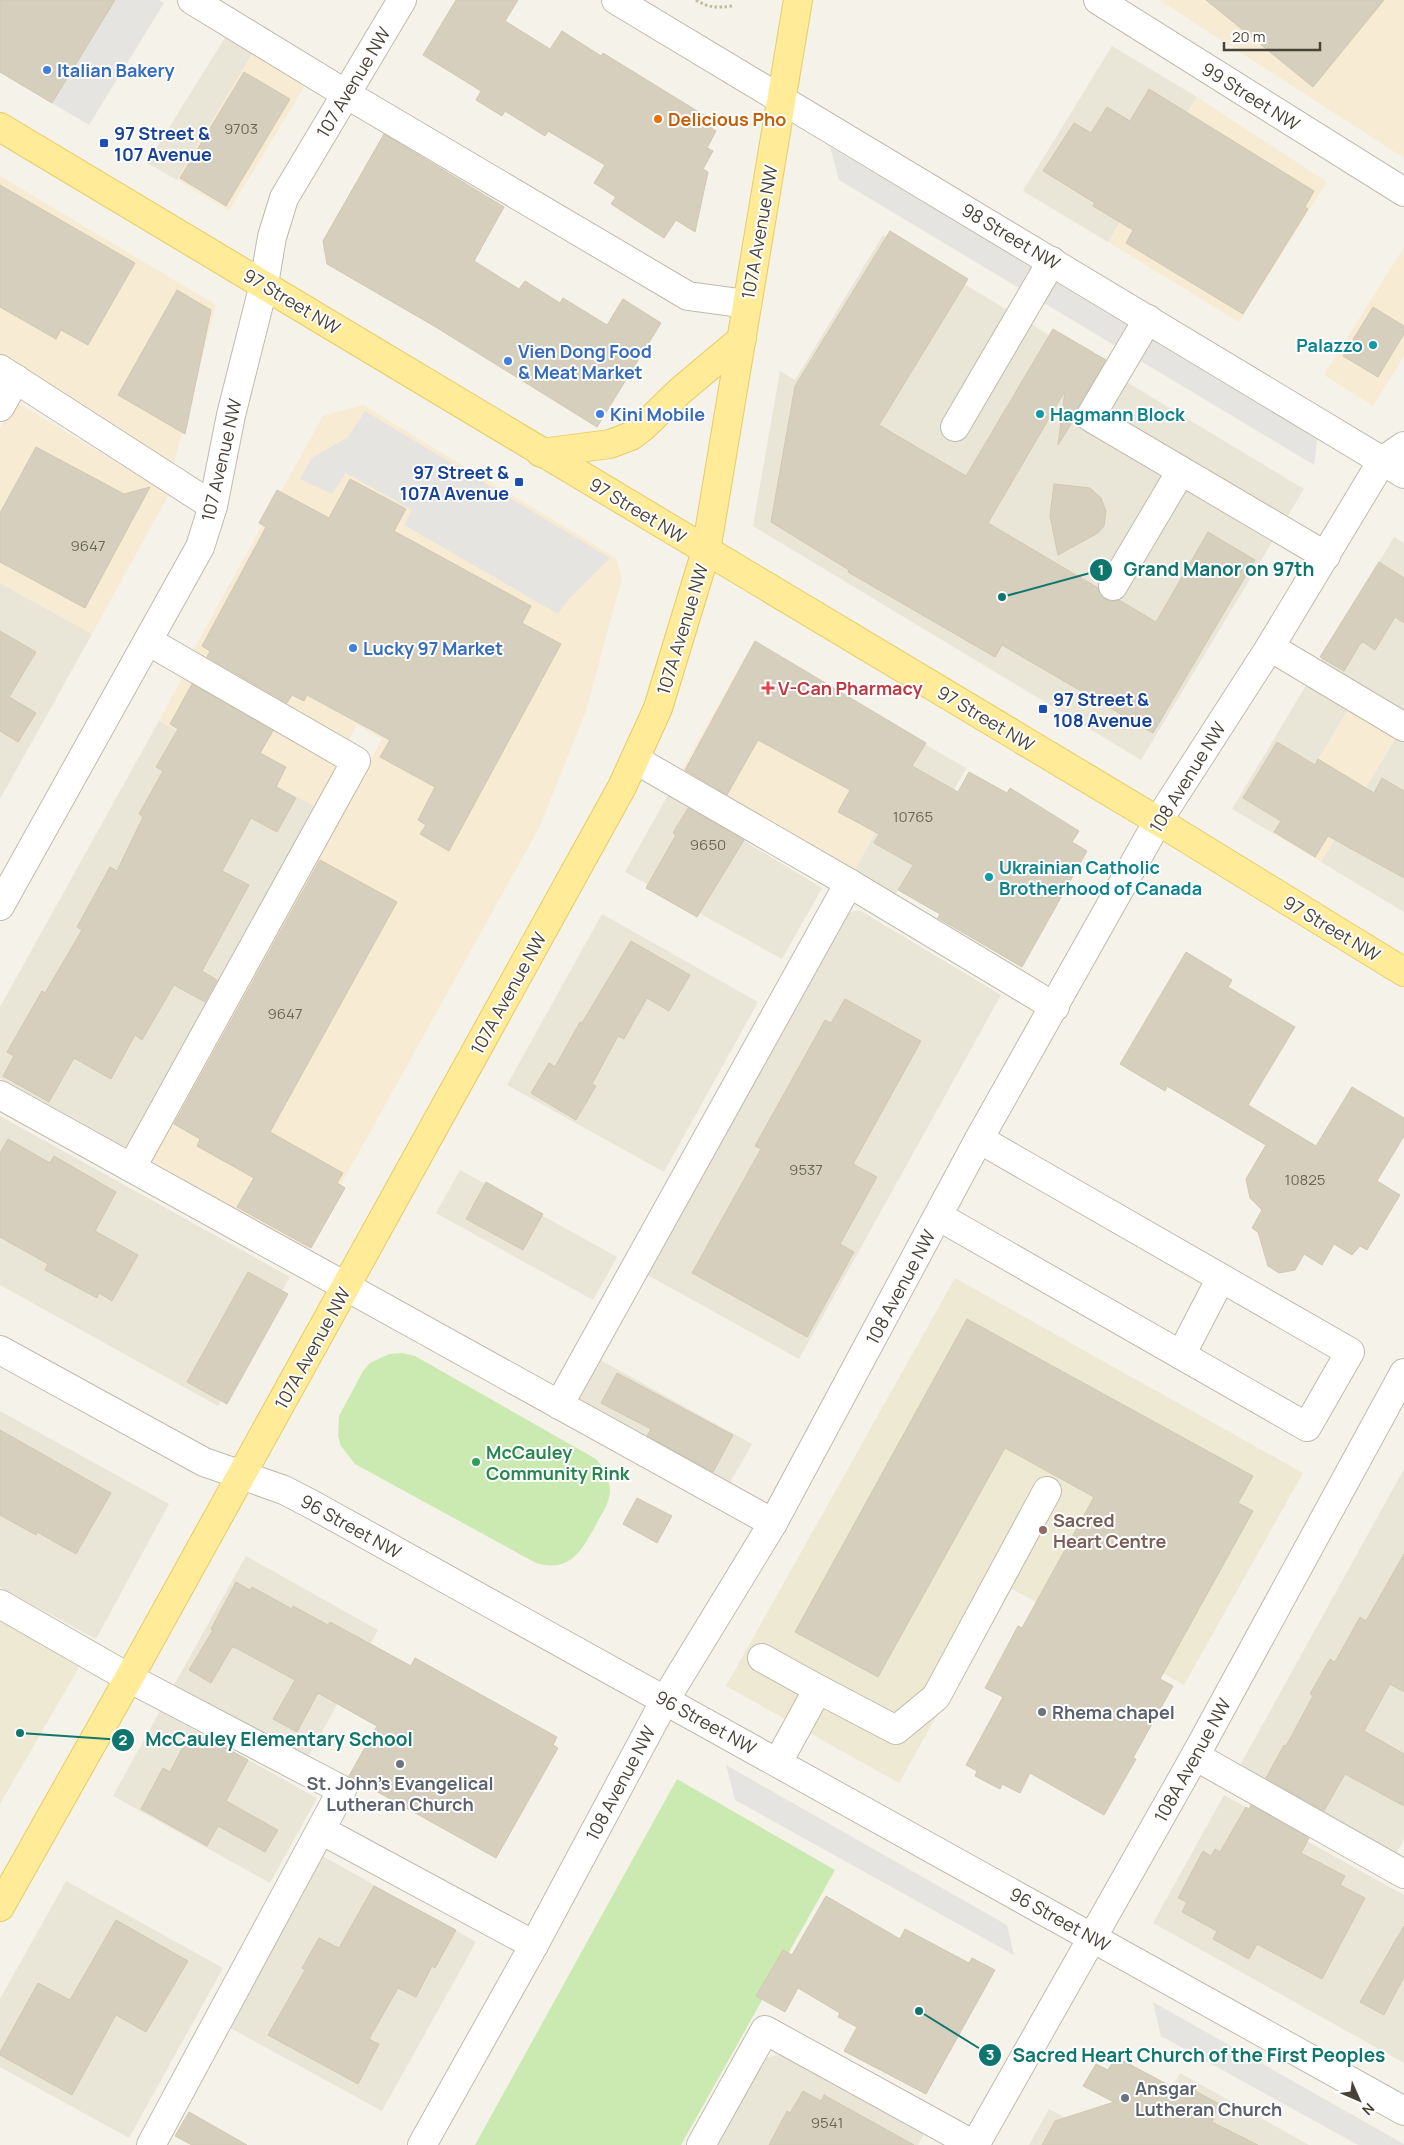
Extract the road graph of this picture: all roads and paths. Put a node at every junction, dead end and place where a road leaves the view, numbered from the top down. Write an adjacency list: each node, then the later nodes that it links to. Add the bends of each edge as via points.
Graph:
1 (192, 0): 8 (street)
2 (402, 0): 8 (street, 107 Avenue NW)
3 (616, 0): 9 (street, 98 Street NW)
4 (696, 0): 7 (path, via 717,8)
5 (798, 0): 9 (main road, 107A Avenue NW)
6 (1098, 0): 11 (street, 99 Street NW)
7 (732, 6)
8 (346, 94): 13 (street, 107 Avenue NW, via 284,198 272,237); 14 (street, via 688,296)
9 (782, 100): 12 (street, 98 Street NW); 14 (main road, 107A Avenue NW)
10 (0, 127): 13 (main road, 97 Street NW)
11 (1404, 192)
12 (1052, 261): 15 (street, 98 Street NW); 19 (street)
13 (264, 284): 20 (main road, 97 Street NW); 23 (street, 107 Avenue NW, via 231,414)
14 (747, 304): 16 (main road, 107A Avenue NW)
15 (1148, 319): 21 (street, 98 Street NW); 22 (street, via 1090,417)
16 (742, 339): 20 (main road, via 631,436 610,444); 24 (main road, 107A Avenue NW)
17 (8, 374): 18 (street); 23 (street)
18 (0, 408)
19 (955, 427)
20 (541, 453): 24 (main road, 97 Street NW)
21 (1397, 461): 25 (street, 108 Avenue NW)
22 (1181, 471): 25 (street); 26 (street)
23 (214, 506): 27 (street, 107 Avenue NW, via 200,547)
24 (706, 550): 30 (main road, 107A Avenue NW, via 658,708); 31 (main road, 97 Street NW)
25 (1326, 556): 28 (street, 108 Avenue NW)
26 (1113, 586)
27 (148, 641): 33 (street, 107 Avenue NW); 38 (street, via 356,760)
28 (1270, 647): 29 (street); 31 (street, 108 Avenue NW)
29 (1404, 727)
30 (636, 760): 32 (street); 41 (main road, 107A Avenue NW)
31 (1158, 821): 34 (main road, 97 Street NW); 35 (street, 108 Avenue NW)
32 (849, 884): 35 (street); 45 (street)
33 (0, 906)
34 (1404, 972)
35 (1054, 1008): 37 (street, 108 Avenue NW)
36 (0, 1095): 38 (street)
37 (980, 1140): 39 (street, 108 Avenue NW); 40 (street)
38 (132, 1167): 41 (street)
39 (938, 1216): 43 (street); 48 (street, 108 Avenue NW)
40 (1221, 1278): 43 (street); 43 (street, via 1350,1352 1307,1427)
41 (345, 1287): 45 (street); 46 (main road, 107A Avenue NW)
42 (0, 1350): 46 (street, 96 Street NW, via 204,1462)
43 (1181, 1355)
44 (1404, 1373): 54 (street, 108A Avenue NW)
45 (559, 1404): 48 (street)
46 (241, 1476): 51 (main road, 107A Avenue NW); 53 (street, 96 Street NW, via 284,1490 313,1505)
47 (1047, 1491): 52 (street, via 936,1697 896,1730)
48 (773, 1523): 53 (street, 108 Avenue NW)
49 (0, 1604): 51 (street)
50 (762, 1658): 52 (street)
51 (129, 1678): 56 (street, via 342,1790); 58 (main road, 107A Avenue NW)
52 (818, 1689): 55 (street)
53 (665, 1700): 55 (street, 96 Street NW); 60 (street, 108 Avenue NW)
54 (1194, 1756): 57 (street); 59 (street, 108A Avenue NW)
55 (778, 1762): 59 (street, 96 Street NW)
56 (321, 1830): 60 (street); 62 (street)
57 (1404, 1874)
58 (0, 1907)
59 (1092, 1937): 61 (street, 96 Street NW); 65 (street, 108A Avenue NW)
60 (534, 1945): 63 (street, 108 Avenue NW)
61 (1404, 2111)
62 (152, 2145)
63 (422, 2145)
64 (701, 2145): 65 (street, via 765,2030)
65 (975, 2145)

